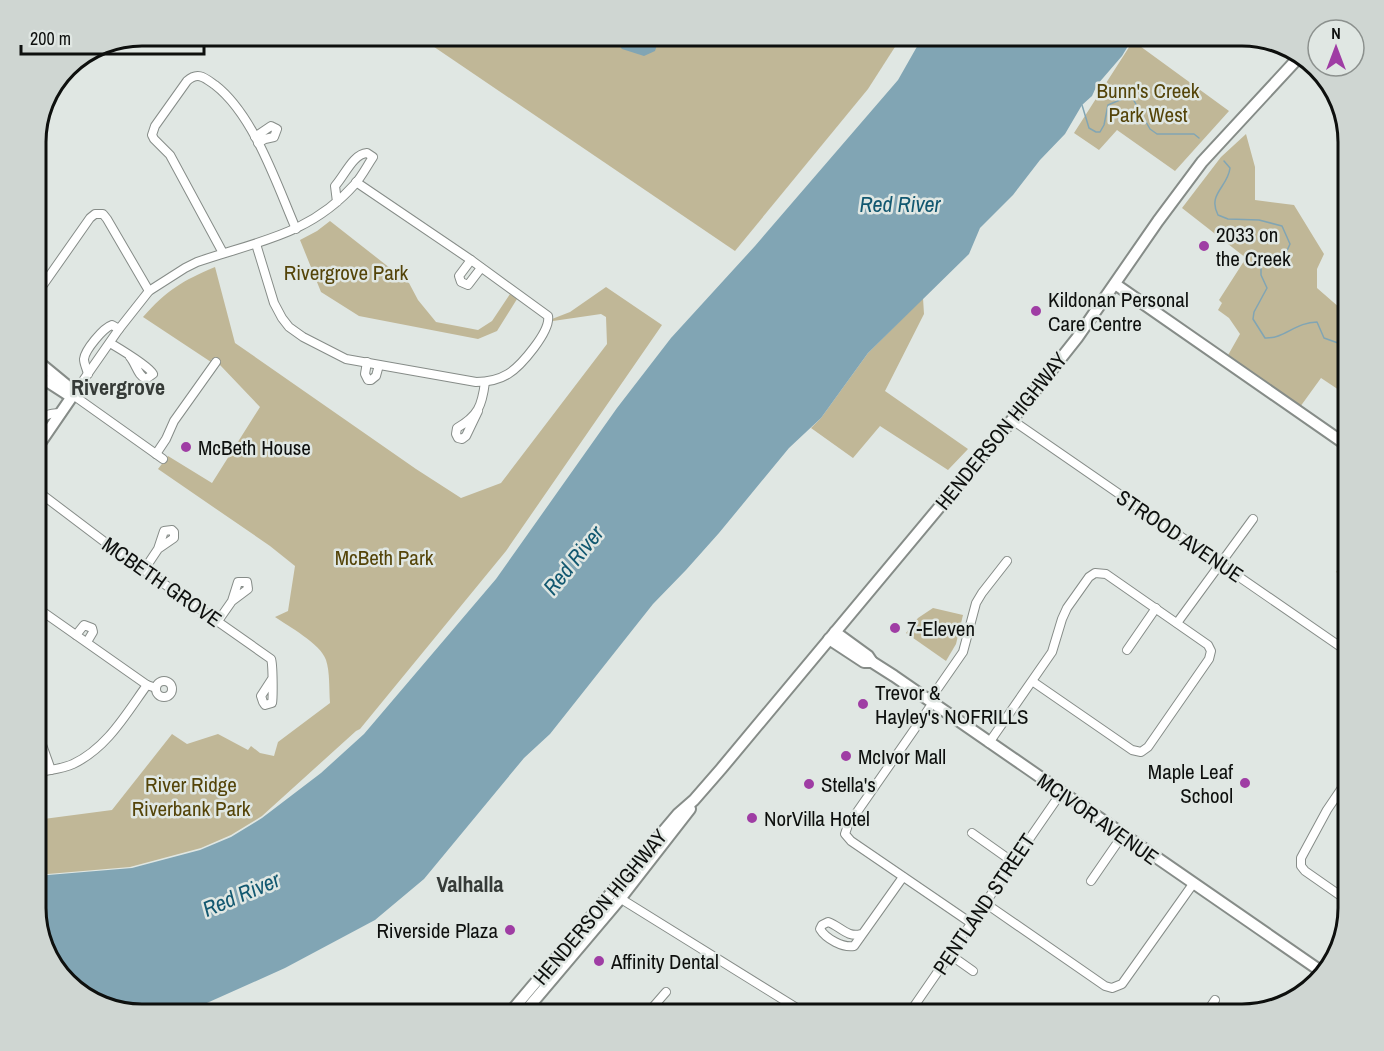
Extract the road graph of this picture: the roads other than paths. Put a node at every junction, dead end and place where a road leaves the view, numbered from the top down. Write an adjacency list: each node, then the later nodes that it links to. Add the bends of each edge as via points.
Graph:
1 (1294, 62): 10 (main road, HENDERSON HIGHWAY, via 1202,162)
2 (356, 182): 3 (street); 3 (street, via 373,157 367,153 356,158 335,186); 7 (street)
3 (337, 202): 4 (street)
4 (296, 229): 5 (street); 6 (street, via 268,161 231,100 199,75 192,76 153,131 154,140 170,154)
5 (256, 244): 6 (street); 16 (street, via 274,303 289,327 338,356)
6 (223, 253): 11 (street, via 185,268)
7 (471, 260): 8 (street); 8 (street, via 459,276 461,282 468,285)
8 (481, 268): 21 (street, via 545,313 549,321 517,368)
9 (47, 279): 11 (street, via 90,218 103,214)
10 (1115, 284): 26 (main road, HENDERSON HIGHWAY); 28 (main road)
11 (149, 291): 12 (street)
12 (119, 329): 13 (street); 19 (street, via 105,328 87,352)
13 (110, 343): 14 (street); 19 (street)
14 (130, 357)
15 (216, 362): 22 (street, via 174,421 160,457)
16 (367, 363): 17 (street); 17 (street, via 368,380 376,376)
17 (379, 365): 21 (street)
18 (47, 369): 22 (main road)
19 (88, 374): 22 (street)
20 (47, 381): 22 (main road)
21 (485, 382): 23 (street)
22 (73, 395): 24 (main road)
23 (478, 411)
24 (61, 413): 25 (street); 27 (main road)
25 (47, 414)
26 (1012, 420): 33 (street, STROOD AVENUE); 41 (main road, HENDERSON HIGHWAY)
27 (47, 433)
28 (1338, 439)
29 (47, 498): 34 (street, MCBETH GROVE)
30 (1253, 519): 33 (street)
31 (158, 549): 34 (street)
32 (1007, 561): 49 (street, via 976,603 963,652)
33 (1219, 563): 39 (street); 43 (street, STROOD AVENUE)
34 (144, 570): 38 (street, MCBETH GROVE)
35 (232, 601): 38 (street)
36 (1156, 608): 39 (street); 44 (street); 46 (street, via 1106,574 1095,573 1067,608 1054,647)
37 (47, 615): 40 (street)
38 (218, 621): 45 (street, MCBETH GROVE, via 271,659)
39 (1177, 623): 46 (street, via 1208,645 1209,659 1141,752 1132,750)
40 (76, 635): 42 (street); 42 (street, via 84,625 92,628)
41 (832, 635): 49 (main road, MCIVOR AVENUE, via 868,656); 63 (main road, HENDERSON HIGHWAY, via 678,814)
42 (87, 642): 47 (street)
43 (1338, 645)
44 (1127, 650)
45 (272, 679)
46 (1032, 681): 50 (street)
47 (147, 685): 48 (street); 52 (street, via 92,753)
48 (156, 688)
49 (931, 703): 50 (main road, MCIVOR AVENUE); 59 (street, via 845,834)
50 (989, 743): 54 (main road, MCIVOR AVENUE)
51 (47, 759): 52 (street)
52 (51, 770): 53 (street)
53 (47, 771)
54 (1061, 793): 57 (main road, MCIVOR AVENUE); 58 (street, PENTLAND STREET)
55 (1338, 794): 62 (street, via 1300,866)
56 (972, 833): 58 (street)
57 (1122, 836): 60 (street); 61 (main road, MCIVOR AVENUE)
58 (1013, 862): 64 (street, PENTLAND STREET)
59 (903, 877): 65 (street); 66 (street)
60 (1091, 880)
61 (1193, 884): 64 (street, via 1122,984 1112,988); 68 (main road, MCIVOR AVENUE)
62 (1338, 895)
63 (616, 896): 72 (main road, HENDERSON HIGHWAY); 74 (street)
64 (985, 903): 65 (street, PENTLAND STREET)
65 (970, 923): 67 (street, PENTLAND STREET)
66 (861, 934): 66 (street, via 854,946 845,947 820,929 828,922 848,934)
67 (949, 954): 69 (street); 75 (street, PENTLAND STREET)
68 (1316, 969)
69 (973, 971)
70 (666, 992): 73 (street)
71 (1215, 1000): 76 (street)
72 (529, 1004)
73 (656, 1004)
74 (790, 1004)
75 (915, 1004)
76 (1212, 1004)

